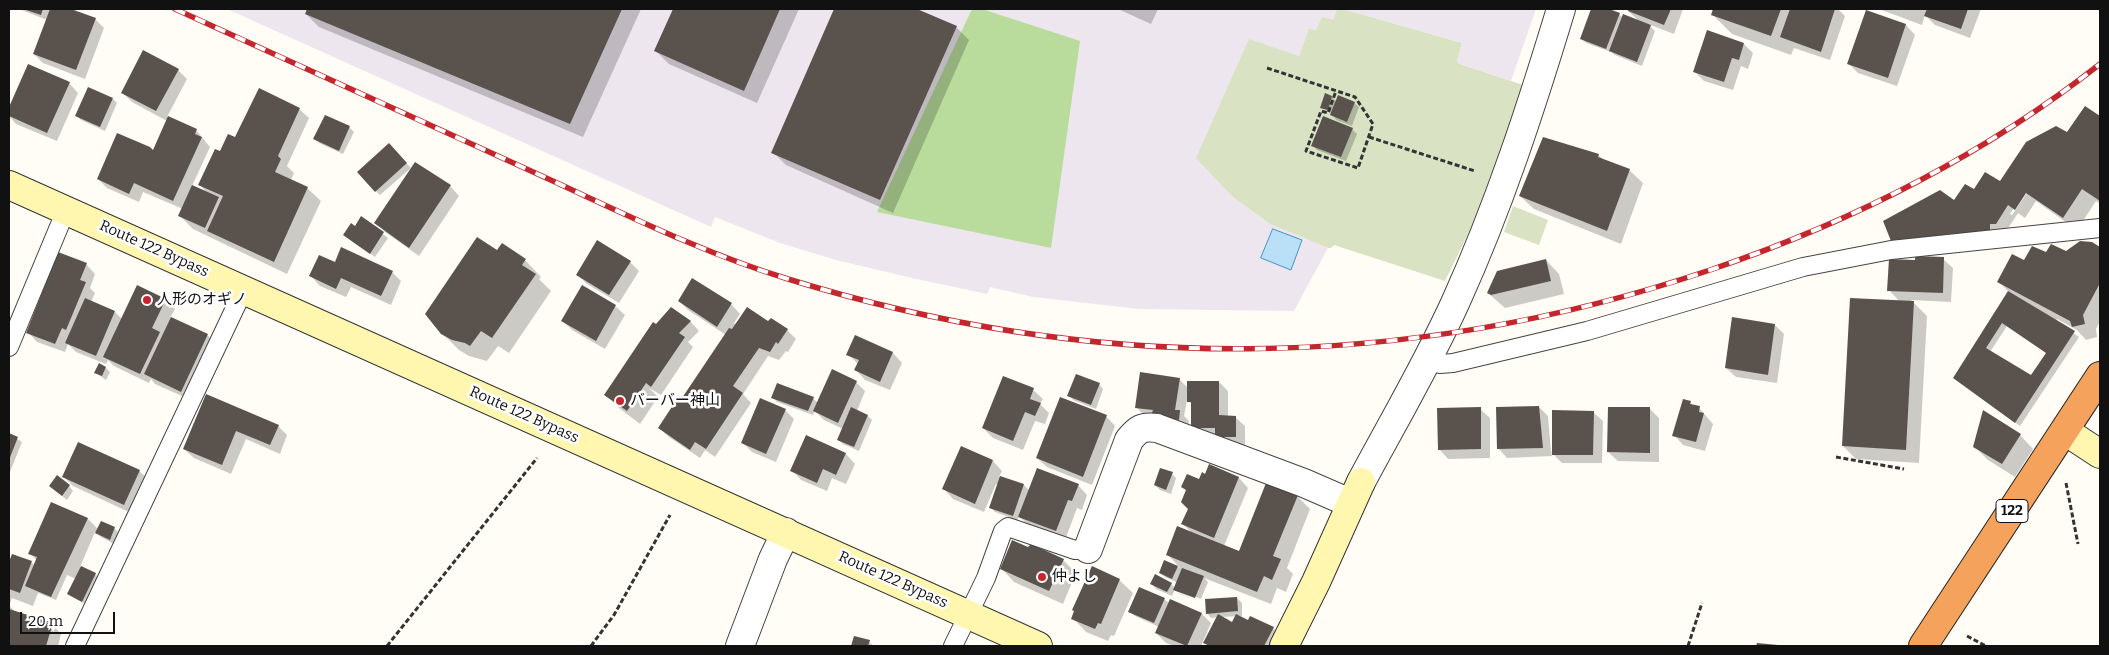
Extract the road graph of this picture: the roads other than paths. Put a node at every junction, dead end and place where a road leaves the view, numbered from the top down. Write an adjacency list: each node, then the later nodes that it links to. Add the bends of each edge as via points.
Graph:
1 (1561, 9): 7 (street, via 1505,180 1456,302)
2 (9, 185): 3 (street, Route 122 Bypass)
3 (66, 210): 5 (street, Route 122 Bypass); 6 (lane)
4 (2100, 228): 7 (lane, via 1891,250 1804,268 1587,332 1453,363)
5 (244, 289): 12 (street, Route 122 Bypass); 15 (lane)
6 (9, 347)
7 (1426, 362): 11 (street)
8 (2100, 376): 9 (highway, 122)
9 (2065, 431): 10 (street); 20 (highway, 122)
10 (2100, 454)
11 (1355, 493): 13 (street, via 1304,483 1147,426 1138,428 1128,440); 19 (street)
12 (786, 532): 14 (street, Route 122 Bypass); 16 (street)
13 (1088, 549): 14 (lane, via 1075,550 1008,526 1003,531)
14 (970, 615): 17 (lane); 18 (street, Route 122 Bypass)
15 (76, 646)
16 (740, 646)
17 (953, 646)
18 (1038, 646)
19 (1284, 646)
20 (1923, 646)

